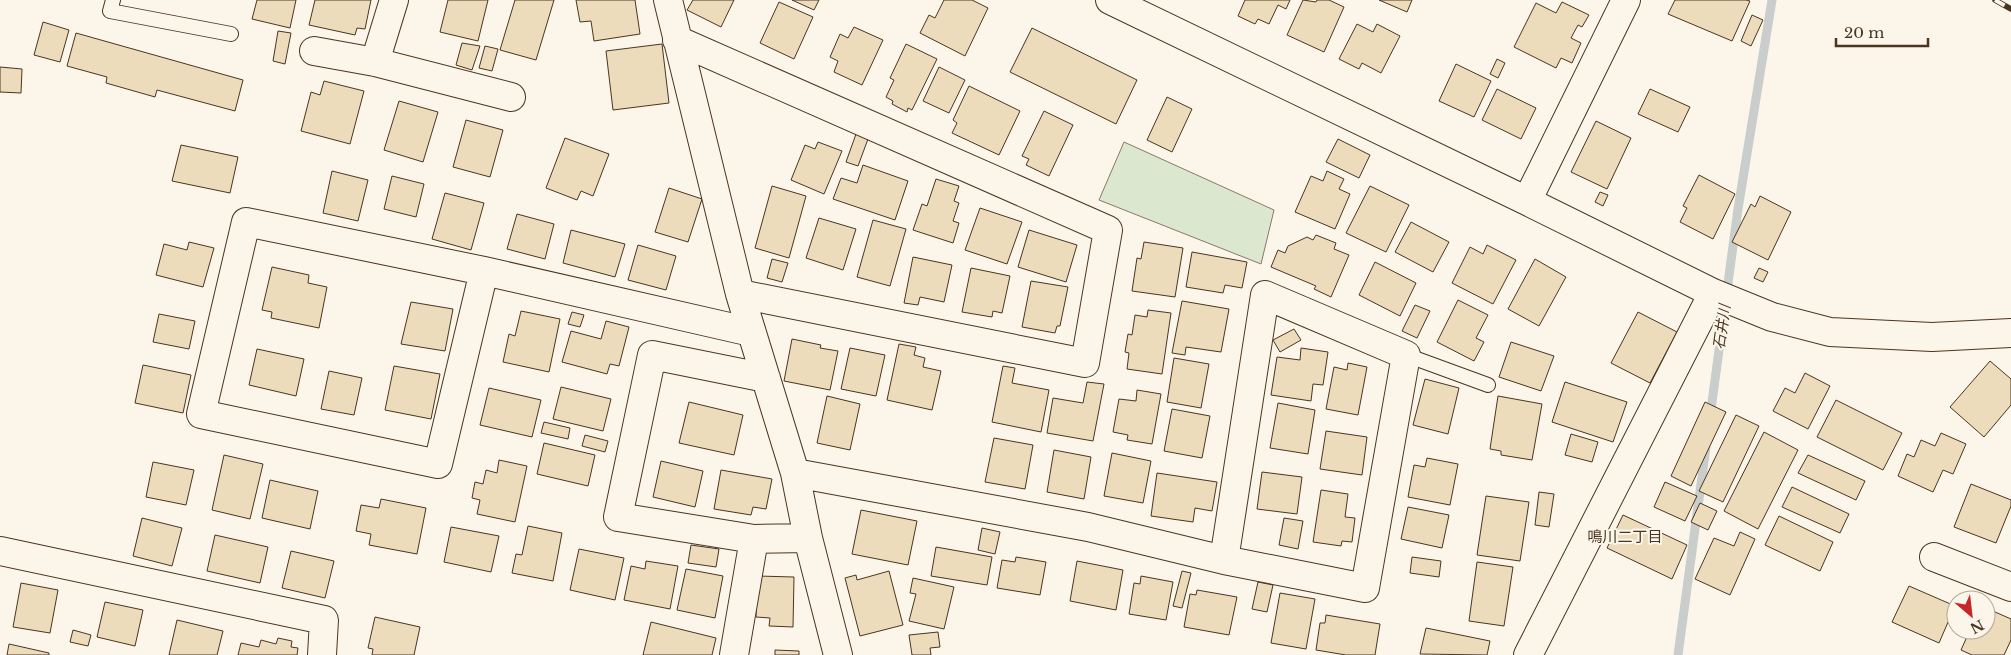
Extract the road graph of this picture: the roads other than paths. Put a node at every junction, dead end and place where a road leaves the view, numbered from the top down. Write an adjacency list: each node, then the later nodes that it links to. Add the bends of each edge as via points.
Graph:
1 (113, 0): 6 (lane, via 110,11)
2 (394, 0): 9 (street)
3 (668, 0): 7 (street)
4 (1110, 0): 11 (street)
5 (1626, 0): 11 (street)
6 (231, 34)
7 (677, 40): 14 (street); 14 (street, via 1108,230 1085,363)
8 (314, 51): 9 (street)
9 (375, 62): 10 (street)
10 (512, 97)
11 (1527, 201): 13 (street)
12 (484, 271): 12 (street, via 246,222 201,414 438,464); 15 (street)
13 (1713, 293): 16 (street, via 1772,317 1830,332 1932,337); 30 (street)
14 (740, 294): 15 (street)
15 (751, 332): 18 (street)
16 (2011, 333)
17 (1406, 355): 19 (lane); 25 (street, via 1365,588); 25 (street, via 1265,295)
18 (766, 378): 20 (street); 22 (street, via 652,355 618,517)
19 (1488, 385)
20 (795, 474): 21 (street); 25 (street, via 1088,527)
21 (808, 538): 22 (street); 29 (street)
22 (754, 539): 28 (street)
23 (0, 551): 27 (street, via 324,620)
24 (1934, 558): 26 (street)
25 (1224, 560)
26 (2011, 587)
27 (322, 655)
28 (734, 655)
29 (838, 655)
30 (1528, 655)

